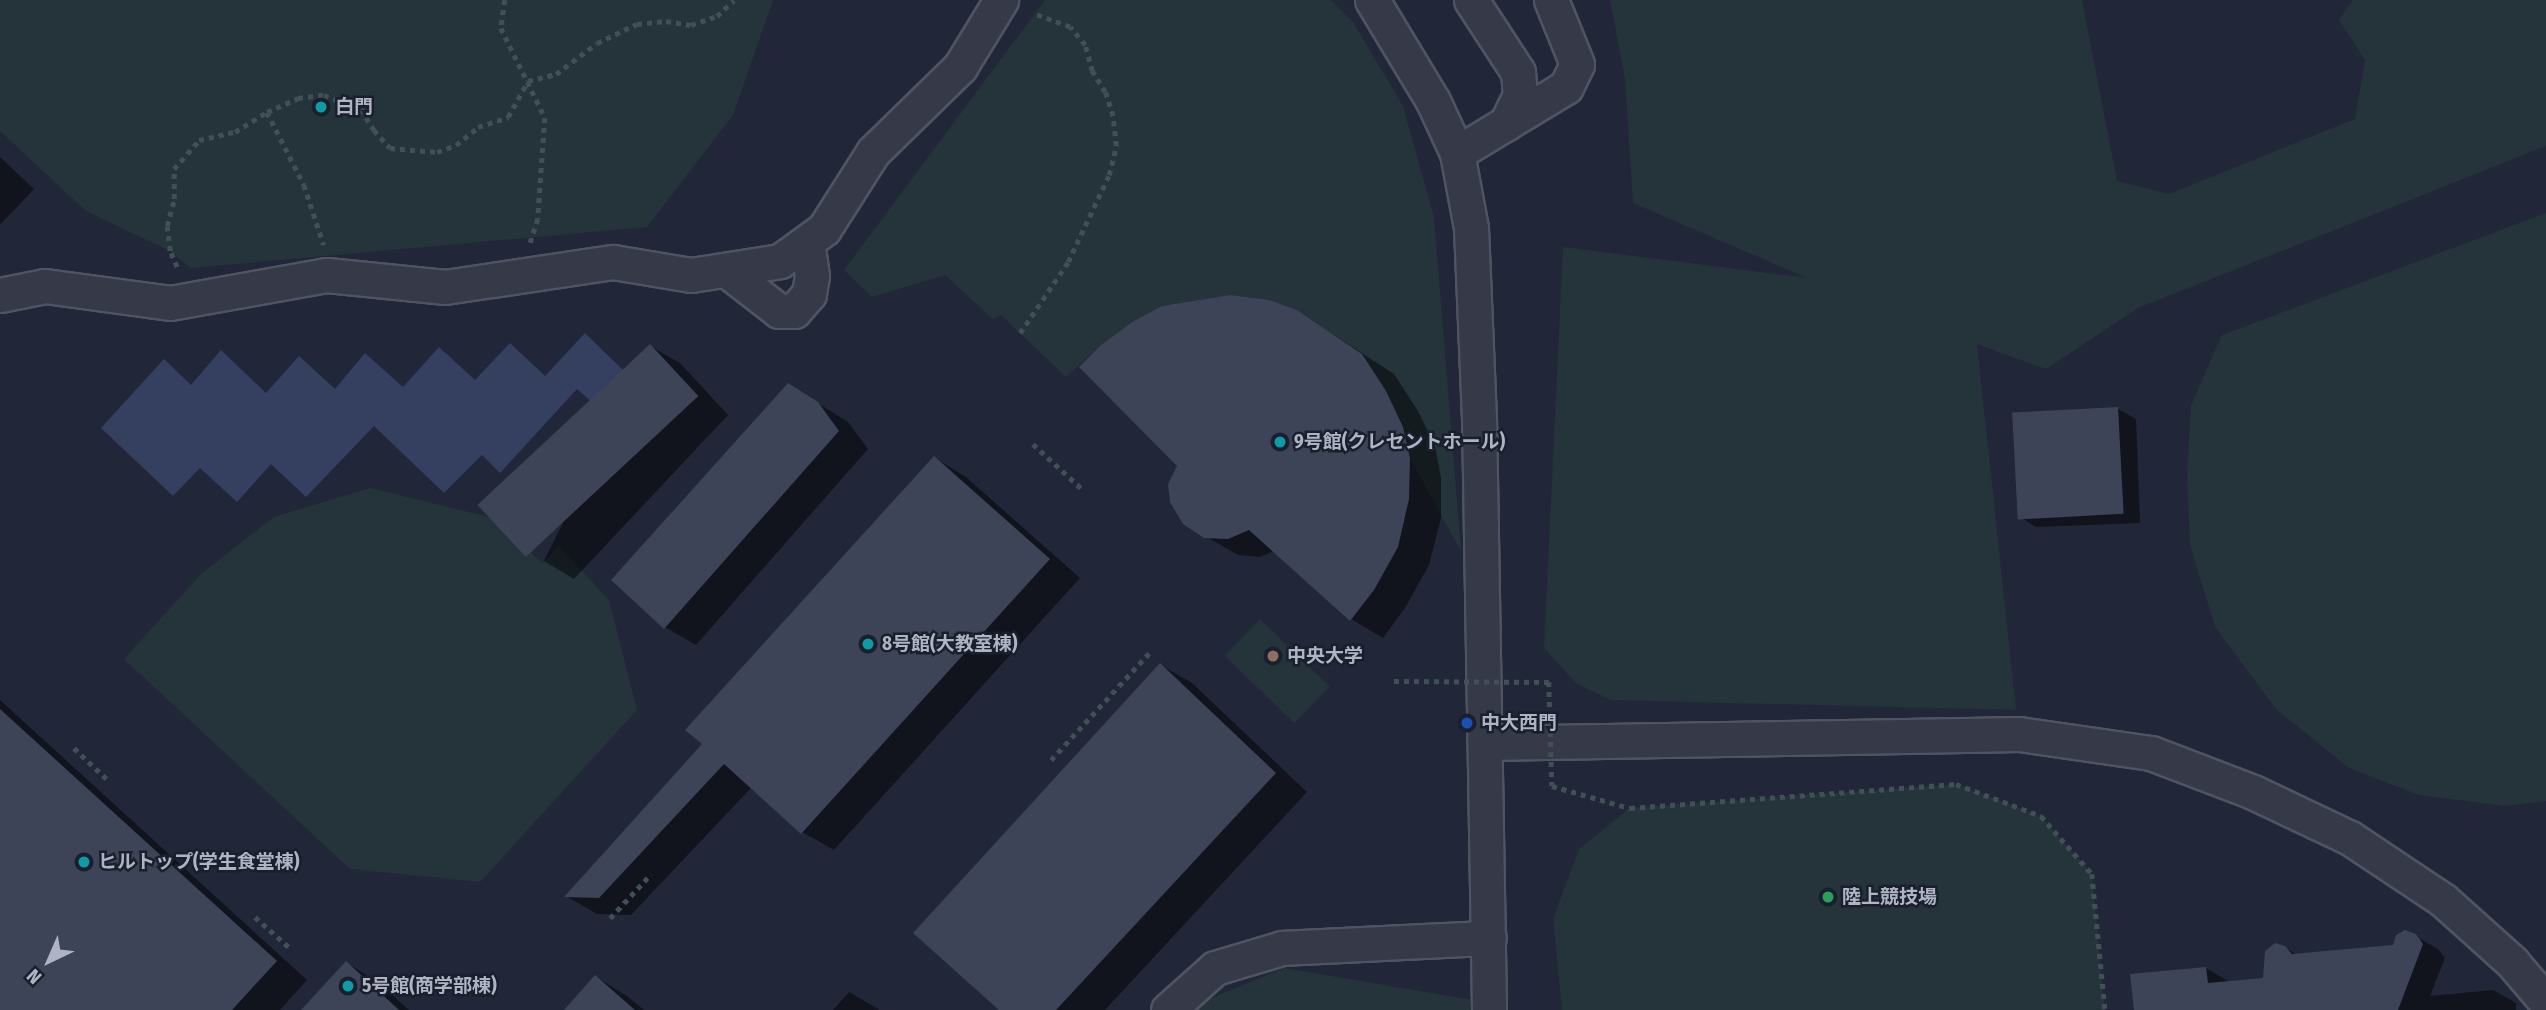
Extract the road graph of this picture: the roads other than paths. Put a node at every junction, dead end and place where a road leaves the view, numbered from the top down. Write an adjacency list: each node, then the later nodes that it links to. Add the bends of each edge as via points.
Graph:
1 (1001, 0): 7 (street, via 960,67 873,152 824,229)
2 (1372, 0): 6 (street, via 1433,101)
3 (1471, 0): 5 (street, via 1518,72 1520,95)
4 (1551, 0): 5 (street, via 1577,64 1566,87)
5 (1506, 124): 6 (street)
6 (1457, 153): 10 (street, via 1471,228 1476,323)
7 (807, 242): 8 (street, via 780,261); 8 (street, via 812,276 809,294 794,311 779,312)
8 (726, 270): 9 (street, via 691,275 613,262 445,287 327,275 170,303 44,286)
9 (0, 295)
10 (1485, 743): 11 (street); 12 (street, via 2019,734 2151,753 2253,792 2350,838 2443,900 2512,962)
11 (1489, 938): 13 (street, via 1282,948 1215,968); 14 (street)
12 (2546, 1002)
13 (1168, 1010)
14 (1489, 1010)

